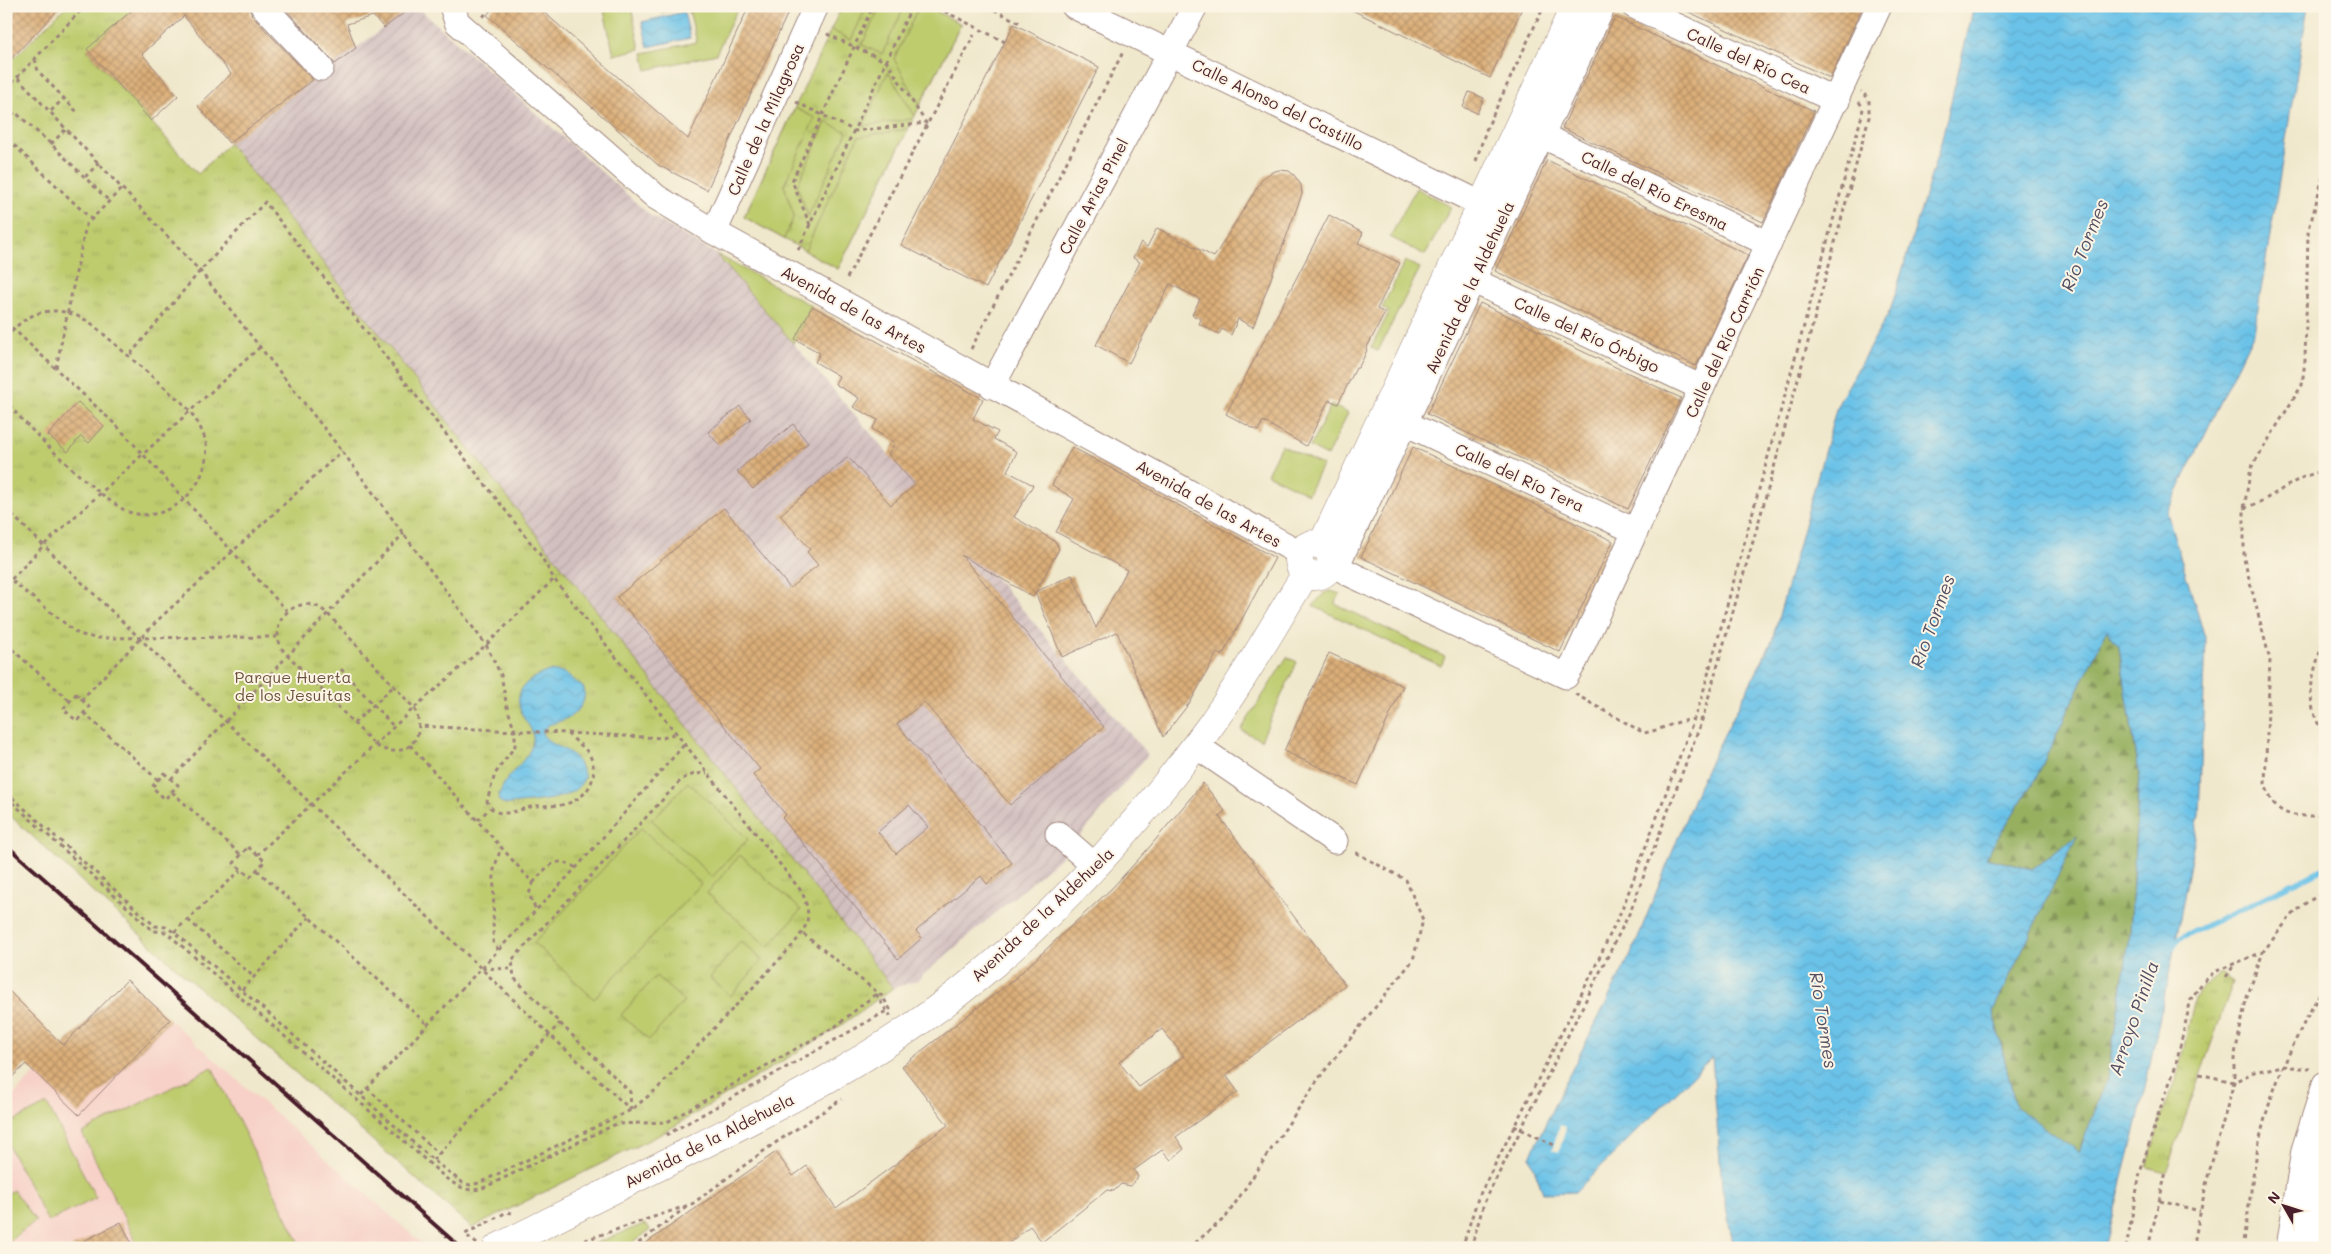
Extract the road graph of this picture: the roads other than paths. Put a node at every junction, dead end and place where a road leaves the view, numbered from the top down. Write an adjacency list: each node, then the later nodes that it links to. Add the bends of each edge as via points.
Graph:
1 (263, 6): 11 (street)
2 (452, 6): 15 (street, Avenida de las Artes, via 457,22 656,197)
3 (816, 6): 15 (street, Calle de la Milagrosa)
4 (1074, 6): 10 (street, Calle Alonso del Castillo)
5 (1195, 6): 10 (street, Calle Arias Pinel)
6 (1575, 6): 14 (main road, Avenida de la Aldehuela)
7 (1603, 6): 13 (street, Avenida de la Aldehuela)
8 (1634, 6): 12 (street, Calle del Río Cea)
9 (1879, 6): 12 (street, Calle del Río Carrión)
10 (1171, 52): 14 (street, Calle Alonso del Castillo); 18 (street, Calle Arias Pinel)
11 (321, 68)
12 (1845, 93): 16 (street, Calle del Río Carrión)
13 (1542, 135): 16 (street, Calle del Río Eresma); 17 (street, Avenida de la Aldehuela)
14 (1481, 204): 22 (main road, Avenida de la Aldehuela)
15 (714, 232): 18 (street, Avenida de las Artes)
16 (1769, 244): 19 (street, Calle del Río Carrión)
17 (1472, 280): 19 (street, Calle del Río Órbigo); 20 (street, Avenida de la Aldehuela)
18 (992, 386): 22 (street, Avenida de las Artes)
19 (1702, 388): 21 (street, Calle del Río Carrión)
20 (1404, 423): 21 (street, Calle del Río Tera); 22 (street, Avenida de la Aldehuela)
21 (1635, 531): 23 (street, Calle del Río Carrión, via 1575,661)
22 (1319, 560): 23 (street, Avenida de las Artes); 24 (main road, Avenida de la Aldehuela)
23 (1569, 684)
24 (1195, 745): 26 (street); 27 (main road, Avenida de la Aldehuela)
25 (1058, 834): 27 (street)
26 (1335, 841)
27 (1095, 866): 30 (main road, Avenida de la Aldehuela, via 999,958 932,1012 876,1051 771,1110)
28 (2320, 1091): 31 (street, via 2304,1150)
29 (2325, 1150): 32 (street)
30 (497, 1248)
31 (2289, 1248)
32 (2310, 1248)

